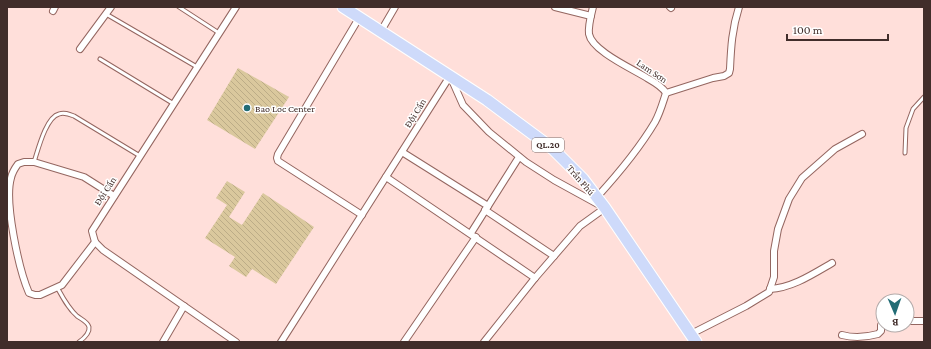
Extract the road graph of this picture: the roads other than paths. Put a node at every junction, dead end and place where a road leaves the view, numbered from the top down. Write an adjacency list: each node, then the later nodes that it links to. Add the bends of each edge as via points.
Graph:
1 (110, 7): 9 (street)
2 (179, 7): 13 (lane)
3 (236, 7): 13 (street, Đội Cấn)
4 (343, 7): 11 (highway, Trần Phú / QL.20)
5 (395, 7): 12 (street)
6 (555, 7): 10 (street)
7 (593, 7): 10 (street, Lam Sơn)
8 (739, 7): 18 (street, via 732,36 729,73)
9 (106, 14): 14 (street); 16 (lane)
10 (591, 16): 18 (street, Lam Sơn, via 589,34 592,42 604,53 655,82)
11 (359, 18): 12 (highway, Trần Phú / QL.20); 32 (street, via 277,158)
12 (381, 32): 17 (highway, Trần Phú / QL.20)
13 (220, 33): 16 (street, Đội Cấn)
14 (80, 49)
15 (100, 59): 20 (lane)
16 (197, 67): 20 (street, Đội Cấn)
17 (450, 76): 22 (street, Đội Cấn); 25 (street, via 463,105 489,132); 29 (highway, Trần Phú / QL.20, via 487,100 552,149)
18 (666, 93): 29 (street, Lam Sơn, via 656,121 619,172)
19 (924, 97): 23 (lane, via 913,109 906,128)
20 (174, 104): 24 (street, Đội Cấn)
21 (862, 134): 39 (street, via 835,149 802,178 789,199 778,229 774,251 774,277)
22 (402, 152): 27 (street, Đội Cấn); 30 (street)
23 (905, 153)
24 (140, 156): 26 (lane, via 67,113 58,114 48,122); 28 (street, Đội Cấn)
25 (519, 157): 30 (street); 31 (street)
26 (34, 162): 28 (street, via 84,177); 38 (street, via 18,164 11,177 10,211 16,246 29,293 40,295)
27 (386, 177): 32 (street, Đội Cấn); 33 (street)
28 (114, 196): 34 (street, Đội Cấn, via 92,231)
29 (596, 197): 31 (highway, Trần Phú / QL.20)
30 (486, 208): 33 (street); 35 (street)
31 (605, 208): 35 (street, via 580,226); 43 (highway, Trần Phú / QL.20)
32 (362, 215): 47 (street, Đội Cấn)
33 (473, 235): 37 (street); 48 (street)
34 (95, 242): 38 (street, via 62,285); 40 (street)
35 (554, 256): 37 (street)
36 (832, 263): 39 (street, via 787,286)
37 (535, 278): 49 (street)
38 (57, 287): 44 (lane, via 69,308 88,324 88,332)
39 (770, 289): 43 (street)
40 (184, 306): 45 (street); 46 (street)
41 (879, 333): 42 (street, via 869,336)
42 (842, 335)
43 (694, 338)
44 (78, 342)
45 (163, 342)
46 (236, 342)
47 (282, 342)
48 (404, 342)
49 (484, 342)

